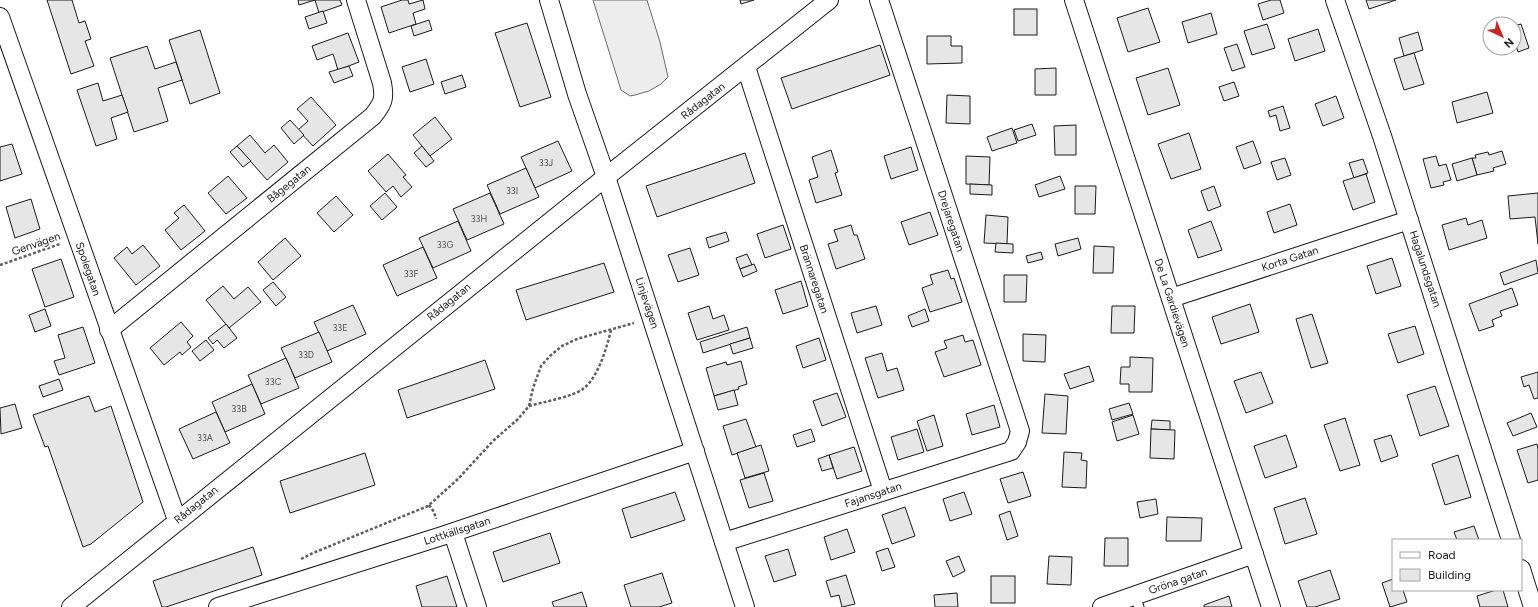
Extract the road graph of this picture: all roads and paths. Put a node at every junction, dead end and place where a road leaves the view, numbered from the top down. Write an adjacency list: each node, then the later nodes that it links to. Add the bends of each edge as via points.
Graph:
1 (356, 0): 16 (street, Bågegatan, via 382,83 382,104 373,116)
2 (548, 0): 9 (street, Linjevägen)
3 (829, 0): 8 (street, Rådagatan)
4 (879, 0): 18 (street, Drejaregatan, via 1020,431)
5 (1074, 0): 13 (street, De La Gardievägen)
6 (1335, 0): 10 (street, Hagalundsgatan)
7 (0, 17): 11 (street, Spolegatan)
8 (746, 67): 9 (street, Rådagatan); 20 (street, Brännaregatan)
9 (606, 177): 14 (street, Linjevägen); 21 (street, Rådagatan)
10 (1409, 220): 13 (street, Korta Gatan); 23 (street, Hagalundsgatan)
11 (77, 238): 12 (path, Genvägen); 16 (street, Spolegatan)
12 (0, 265)
13 (1171, 298): 25 (street, De La Gardievägen)
14 (651, 317): 15 (path); 19 (street, Linjevägen)
15 (611, 329): 17 (path, via 562,346 550,356 541,366); 17 (path, via 608,344 589,384 570,395)
16 (109, 330): 21 (street, Spolegatan)
17 (529, 406): 26 (path, via 428,506)
18 (1017, 442): 20 (street, Fajansgatan, via 1010,451)
19 (695, 451): 22 (street, Lottkällsgatan); 24 (street, Linjevägen)
20 (883, 492): 24 (street, Fajansgatan)
21 (177, 520): 29 (street, Rådagatan)
22 (453, 533): 30 (street, Lottkällsgatan); 31 (street)
23 (1511, 539)
24 (724, 542): 32 (street, Linjevägen)
25 (1254, 554): 28 (street, Gröna gatan); 34 (street, De La Gardievägen)
26 (300, 560)
27 (1522, 572): 35 (street)
28 (1137, 601): 33 (street, Gröna gatan)
29 (71, 607)
30 (218, 607)
31 (477, 607)
32 (745, 607)
33 (1102, 607)
34 (1271, 607)
35 (1533, 607)

